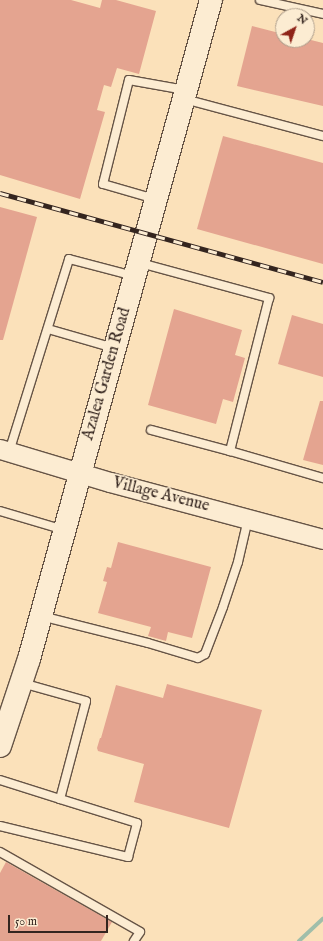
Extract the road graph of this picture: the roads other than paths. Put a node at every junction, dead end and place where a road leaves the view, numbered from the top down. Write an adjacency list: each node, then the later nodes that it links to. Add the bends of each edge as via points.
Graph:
1 (210, 0): 4 (main road, Azalea Garden Road)
2 (260, 0): 3 (lane)
3 (323, 14)
4 (185, 95): 5 (lane); 6 (main road, Azalea Garden Road); 6 (lane, via 129,80 103,184)
5 (323, 136)
6 (156, 199): 7 (main road, Azalea Garden Road)
7 (136, 270): 8 (lane, via 69,259); 9 (main road, Azalea Garden Road); 12 (lane, via 269,298)
8 (48, 329): 9 (lane); 11 (lane)
9 (115, 348): 13 (main road, Azalea Garden Road)
10 (151, 430): 12 (lane)
11 (5, 450): 13 (street, Village Avenue)
12 (230, 450): 14 (lane)
13 (80, 473): 16 (street, Village Avenue); 17 (main road, Azalea Garden Road)
14 (323, 478)
15 (0, 512): 17 (lane)
16 (248, 518): 18 (street, Village Avenue); 19 (lane, via 224,608 205,654 198,658)
17 (64, 530): 19 (main road, Azalea Garden Road)
18 (323, 539)
19 (41, 616): 20 (main road, Azalea Garden Road)
20 (22, 682): 21 (main road, Azalea Garden Road); 24 (lane, via 86,701)
21 (7, 709): 22 (main road, Azalea Garden Road)
22 (0, 746)
23 (0, 780): 24 (lane)
24 (60, 799): 25 (lane, via 137,823 128,857)
25 (0, 826)
26 (0, 852): 27 (lane, via 140,932)
27 (134, 941)

